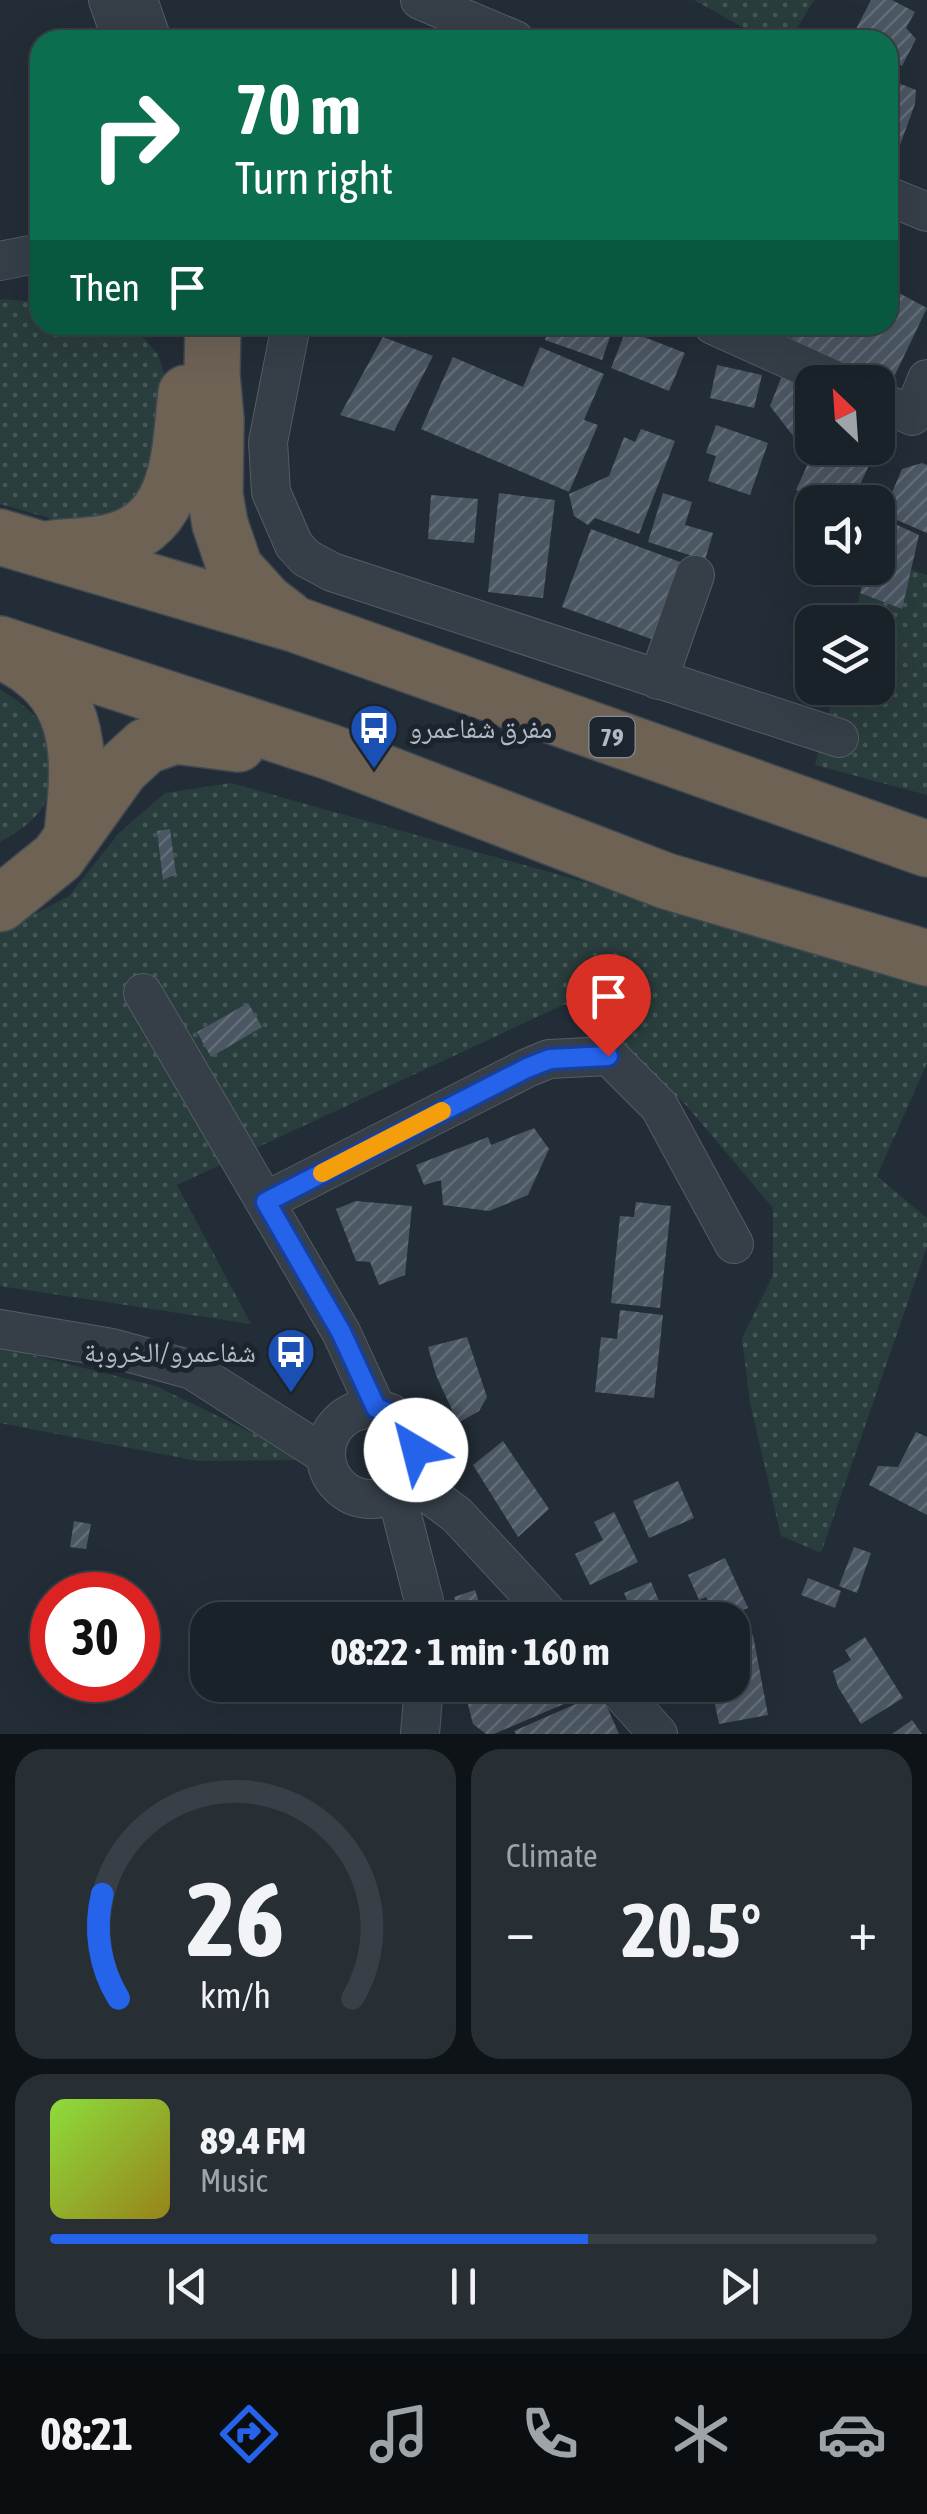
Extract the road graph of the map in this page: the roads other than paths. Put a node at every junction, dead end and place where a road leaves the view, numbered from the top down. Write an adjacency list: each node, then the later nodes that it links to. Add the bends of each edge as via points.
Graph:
1 (108, 0): 4 (street)
2 (138, 0): 5 (street)
3 (420, 0): 6 (street)
4 (118, 30)
5 (148, 30)
6 (491, 30)
7 (898, 200): 8 (street)
8 (927, 212)
9 (30, 256): 10 (street)
10 (0, 264): 11 (street)
11 (30, 269)
12 (191, 335): 19 (highway, via 180,458 162,508 112,541)
13 (195, 335): 21 (highway, via 212,374 214,495 235,568)
14 (289, 335): 23 (street, via 268,442 272,492 306,558)
15 (735, 335): 16 (street)
16 (801, 365)
17 (927, 380): 18 (street, via 912,416)
18 (895, 408)
19 (19, 543): 21 (highway, 79)
20 (695, 575): 23 (street)
21 (297, 626): 27 (highway, 79)
22 (0, 647): 25 (highway); 26 (highway, via 36,672 64,708 79,767)
23 (658, 680): 24 (street)
24 (839, 738)
25 (330, 752): 26 (highway, via 175,736 146,746 121,768); 29 (highway, via 666,882)
26 (72, 838): 28 (highway, via 58,857)
27 (927, 849)
28 (9, 889)
29 (927, 958)
30 (143, 993): 31 (street)
31 (266, 1202): 32 (street, via 527,1068 550,1059 608,1056 659,1106); 34 (street)
32 (734, 1244)
33 (0, 1329): 35 (street, via 192,1370)
34 (376, 1408): 35 (street, via 335,1426); 36 (street, via 412,1434 415,1465)
35 (325, 1456): 36 (street, via 334,1481 356,1497 383,1497)
36 (402, 1486): 37 (street); 38 (street, via 457,1515)
37 (424, 1602)
38 (537, 1602)
39 (423, 1702): 41 (street)
40 (629, 1702): 42 (street)
41 (420, 1734)
42 (658, 1734)

